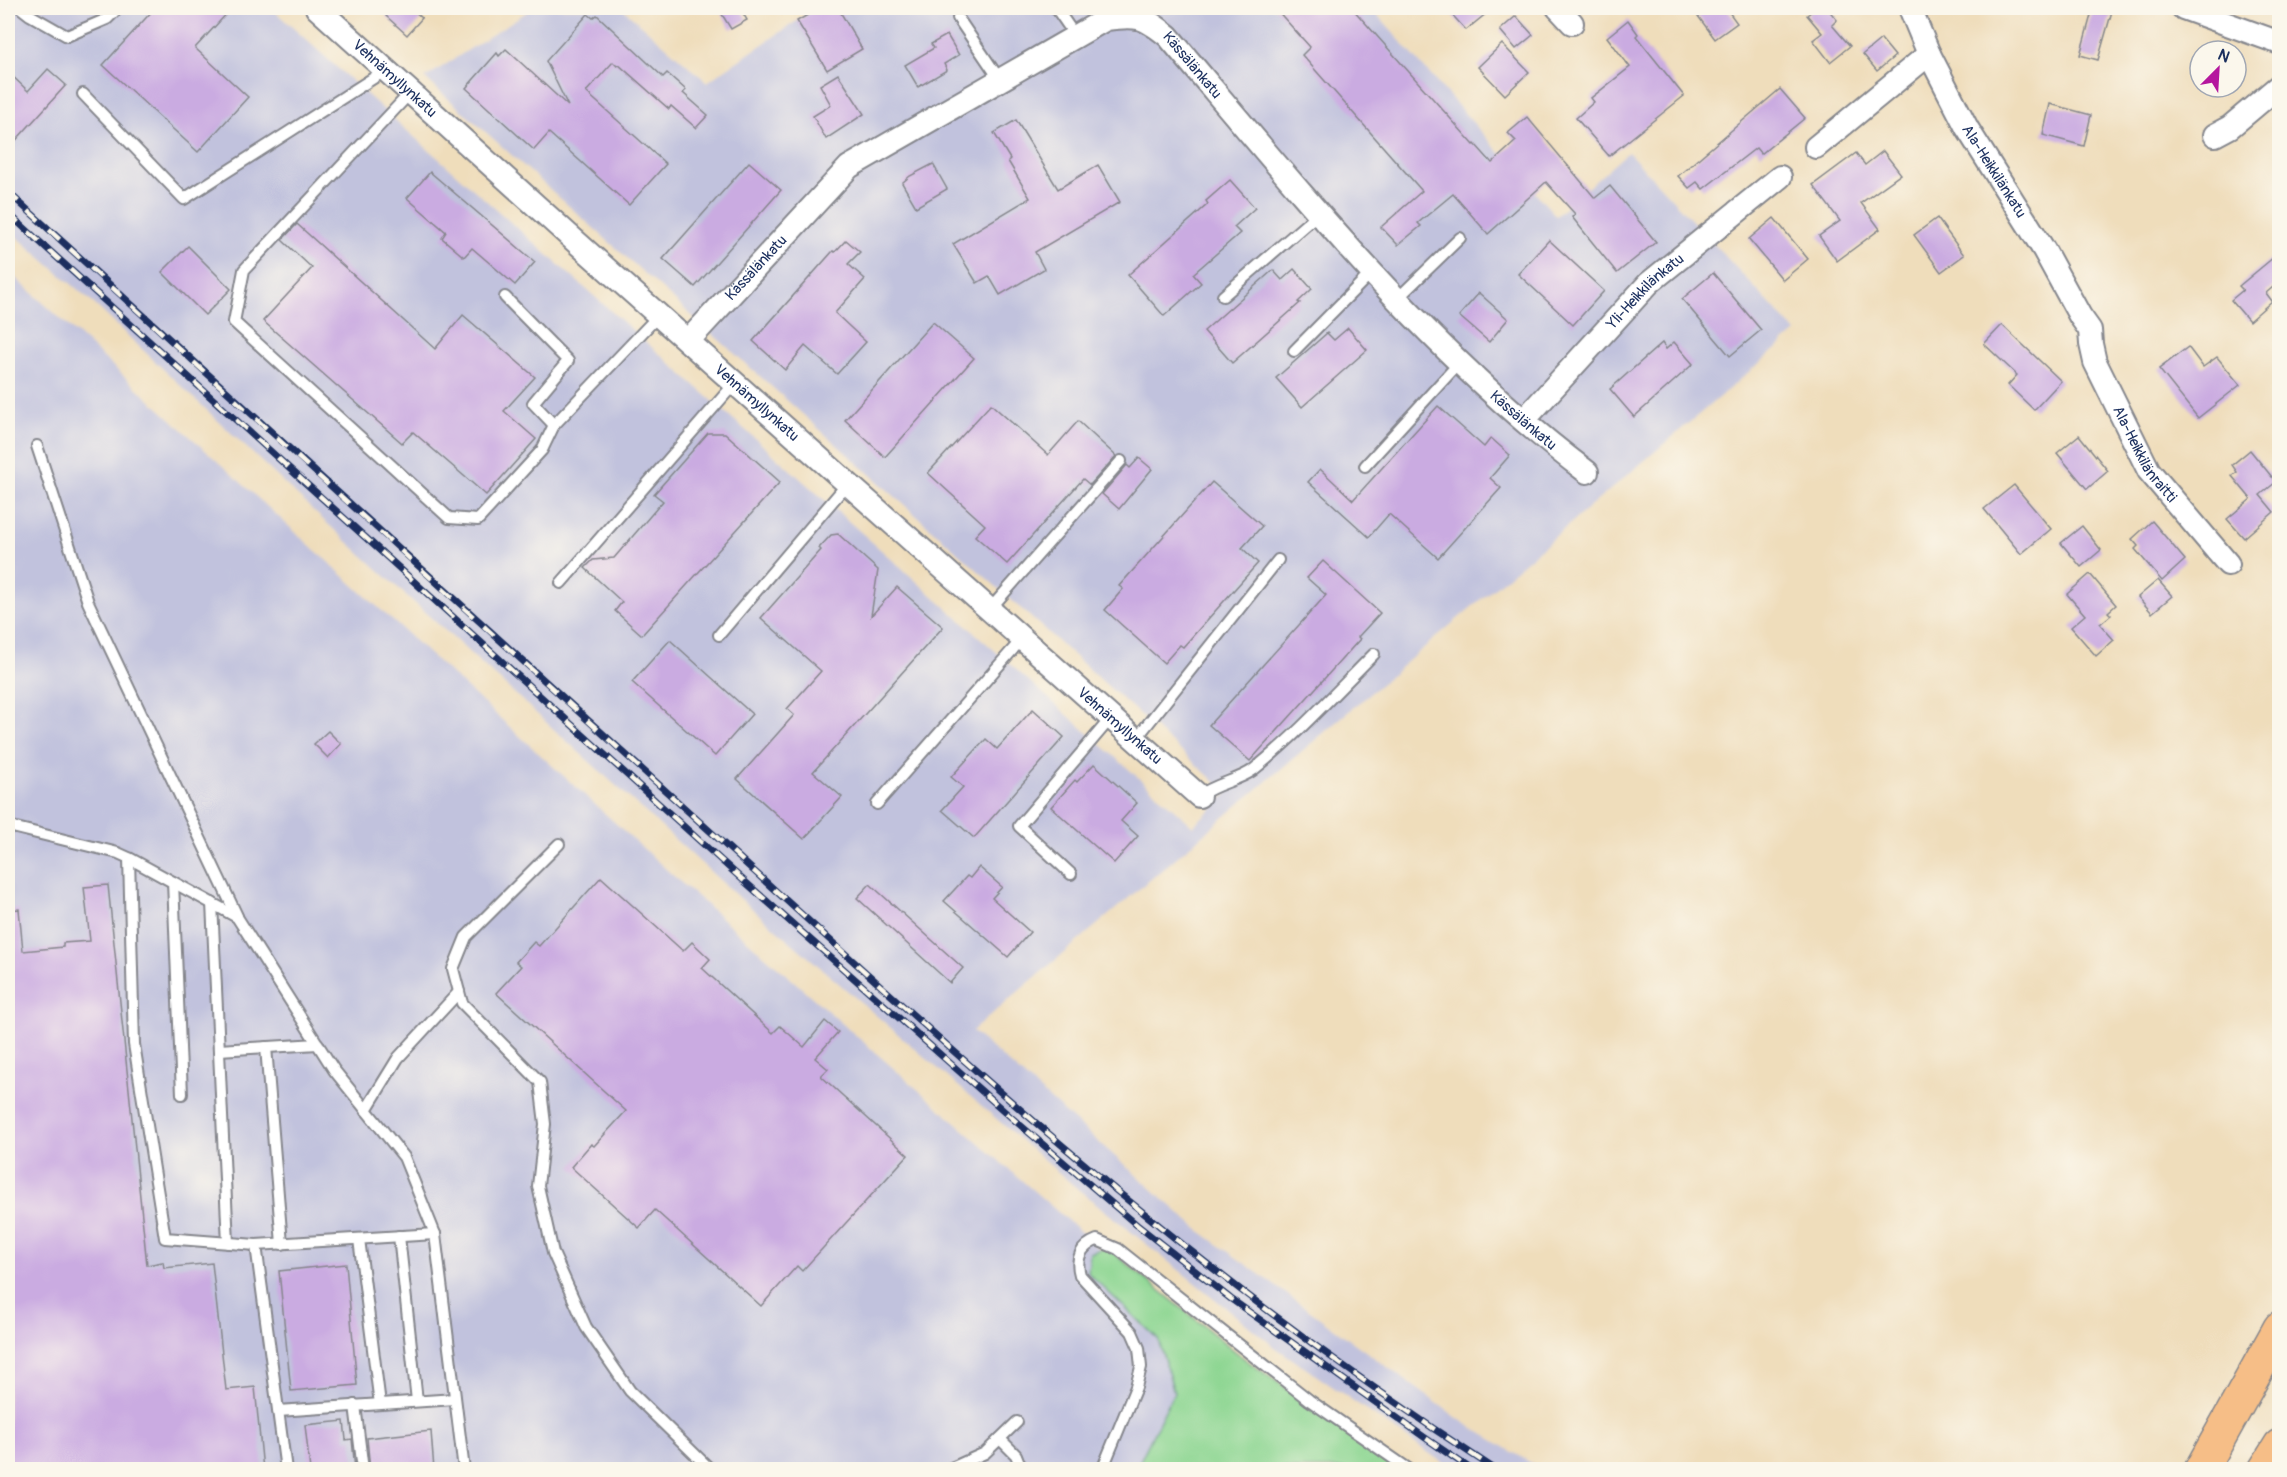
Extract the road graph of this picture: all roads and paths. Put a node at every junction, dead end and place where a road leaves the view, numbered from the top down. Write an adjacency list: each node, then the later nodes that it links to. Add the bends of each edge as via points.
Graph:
1 (21, 8): 2 (lane, via 67,36 107,19)
2 (118, 8)
3 (317, 8): 11 (street, Vehnämyllynkatu)
4 (1056, 8): 8 (lane)
5 (1910, 8): 10 (street, Ala-Heikkilänkatu)
6 (2183, 8): 9 (street)
7 (958, 18): 12 (lane)
8 (1076, 36): 12 (street, Kässälänkatu); 19 (street, Kässälänkatu, via 1106,19 1130,16 1149,21 1168,36)
9 (2280, 43)
10 (1929, 54): 17 (street); 26 (street, Ala-Heikkilänkatu, via 1976,144)
11 (386, 70): 14 (street, Vehnämyllynkatu); 15 (lane, via 184,199)
12 (999, 80): 27 (street, Kässälänkatu, via 849,167)
13 (2280, 85): 16 (street, via 2230,128)
14 (411, 92): 25 (street, Vehnämyllynkatu); 32 (lane, via 244,270 234,322 449,518 478,520 542,450)
15 (83, 94)
16 (2215, 135)
17 (1816, 147)
18 (1780, 177): 31 (street, Yli-Heikkilänkatu, via 1649,283)
19 (1318, 213): 21 (street, Kässälänkatu); 22 (lane)
20 (1460, 238): 24 (lane)
21 (1372, 272): 24 (street, Kässälänkatu); 28 (lane)
22 (1223, 296)
23 (505, 297): 32 (lane, via 568,361 532,403)
24 (1397, 298): 29 (street, Kässälänkatu)
25 (659, 315): 27 (street, Vehnämyllynkatu); 32 (lane)
26 (2090, 330): 39 (street, Ala-Heikkilänraitti, via 2095,362 2149,471)
27 (688, 340): 30 (street, Vehnämyllynkatu)
28 (1294, 351)
29 (1459, 363): 31 (street, Kässälänkatu); 35 (lane)
30 (735, 382): 37 (street, Vehnämyllynkatu); 40 (lane)
31 (1524, 420): 36 (street, Kässälänkatu)
32 (554, 425)
33 (37, 446): 55 (lane, via 88,602)
34 (1121, 461): 41 (lane)
35 (1365, 466)
36 (1587, 472)
37 (848, 483): 41 (street, Vehnämyllynkatu); 42 (lane)
38 (1278, 560): 46 (lane)
39 (2228, 564)
40 (561, 583)
41 (990, 609): 43 (street, Vehnämyllynkatu)
42 (719, 635)
43 (1022, 639): 45 (street, Vehnämyllynkatu); 48 (lane)
44 (1374, 654): 47 (lane, via 1251,771 1210,787)
45 (1111, 718): 46 (street, Vehnämyllynkatu); 52 (lane, via 1019,826)
46 (1135, 740): 47 (street, Vehnämyllynkatu)
47 (1199, 796)
48 (877, 804)
49 (8, 826): 51 (lane)
50 (559, 844): 56 (lane, via 466,936 453,969)
51 (129, 858): 53 (lane); 65 (lane, via 134,1044 165,1238)
52 (1071, 874)
53 (173, 882): 54 (lane); 60 (lane)
54 (212, 903): 55 (lane); 59 (lane)
55 (237, 917): 57 (lane)
56 (459, 992): 61 (lane, via 398,1058); 80 (lane, via 462,1004 540,1082 545,1124 538,1186 554,1253 586,1327 630,1391)
57 (318, 1044): 58 (lane); 61 (lane)
58 (266, 1047): 59 (lane); 66 (lane)
59 (219, 1050): 65 (lane)
60 (182, 1094)
61 (366, 1110): 62 (lane, via 404,1157)
62 (435, 1234): 63 (lane); 69 (lane)
63 (399, 1236): 64 (lane); 70 (lane)
64 (359, 1239): 66 (lane); 71 (lane)
65 (228, 1243): 67 (lane)
66 (282, 1244): 67 (lane)
67 (256, 1245): 73 (lane)
68 (2280, 1328): 85 (highway)
69 (455, 1399): 70 (lane); 79 (lane)
70 (417, 1401): 71 (lane)
71 (380, 1404): 72 (lane)
72 (355, 1406): 73 (lane); 78 (lane)
73 (278, 1411): 77 (lane)
74 (1017, 1422): 75 (lane)
75 (1000, 1439): 81 (lane, via 985,1453); 82 (lane, via 1016,1455)
76 (2280, 1446): 86 (highway)
77 (286, 1470)
78 (363, 1470)
79 (464, 1470)
80 (711, 1470)
81 (947, 1470)
82 (1022, 1470)
83 (1102, 1470): 84 (lane, via 1141,1367 1132,1332 1080,1275 1079,1256 1083,1248 1097,1240 1118,1249 1301,1394)
84 (1410, 1470)
85 (2200, 1470)
86 (2265, 1470)

